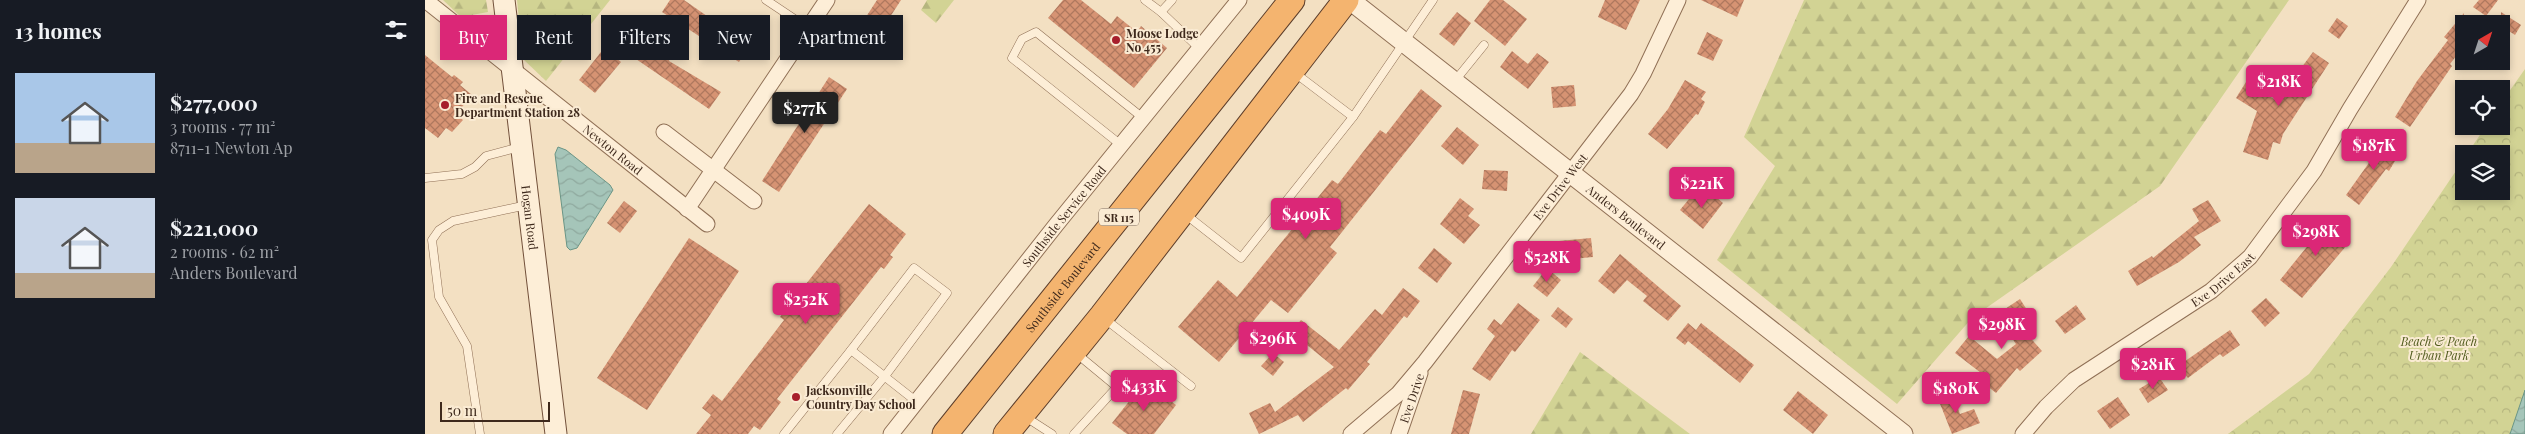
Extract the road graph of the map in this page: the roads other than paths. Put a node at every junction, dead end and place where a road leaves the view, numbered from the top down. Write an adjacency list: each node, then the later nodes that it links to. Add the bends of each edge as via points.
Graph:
1 (425, 0): 22 (street, Newton Road)
2 (504, 0): 22 (main road, Hogan Road)
3 (766, 0): 15 (lane)
4 (827, 0): 16 (street)
5 (1145, 0): 14 (lane)
6 (1172, 0): 14 (lane)
7 (1239, 0): 19 (street, Southside Service Road)
8 (1292, 0): 50 (highway, Southside Boulevard / SR 115)
9 (1346, 0): 21 (highway)
10 (1350, 0): 17 (street, Anders Boulevard)
11 (1433, 0): 17 (lane)
12 (1678, 0): 30 (street, Eve Drive West, via 1631,94)
13 (2418, 0): 57 (street, Eve Drive East, via 2314,172 2250,257 2211,291 2073,380)
14 (1161, 12): 19 (lane)
15 (788, 15)
16 (817, 15)
17 (1403, 42): 23 (street, Anders Boulevard); 24 (lane)
18 (1484, 45): 23 (lane)
19 (1199, 48): 25 (street, Southside Service Road)
20 (787, 60): 29 (street)
21 (1292, 70): 24 (lane); 35 (highway)
22 (514, 72): 28 (main road, Hogan Road); 34 (street, Newton Road)
23 (1454, 82): 30 (street, Anders Boulevard)
24 (1353, 117): 35 (lane, via 1241,258)
25 (1143, 118): 27 (street, Southside Service Road); 27 (lane, via 1036,32 1022,39 1012,58)
26 (664, 132): 29 (street)
27 (1121, 145): 43 (street, Southside Service Road)
28 (522, 146): 31 (lane, via 486,156 462,174); 33 (main road, Hogan Road)
29 (714, 168): 32 (street); 34 (street)
30 (1570, 173): 40 (street, Eve Drive West); 56 (street, Anders Boulevard)
31 (425, 178)
32 (754, 201)
33 (529, 205): 45 (lane, via 453,221 439,230 432,240 439,297 467,346); 46 (main road, Hogan Road)
34 (687, 209): 36 (street, Newton Road)
35 (1183, 212): 37 (highway)
36 (707, 224)
37 (1102, 316): 39 (highway); 42 (lane)
38 (851, 350): 41 (lane); 41 (lane, via 914,268 947,293); 47 (lane)
39 (1073, 351): 44 (highway); 53 (lane, via 1117,387)
40 (1425, 362): 54 (street, via 1398,394); 55 (street, Eve Drive)
41 (885, 376): 43 (lane); 48 (lane)
42 (1191, 386)
43 (917, 402): 49 (street, Southside Service Road)
44 (1021, 415): 51 (highway); 52 (lane)
45 (480, 434)
46 (556, 434)
47 (784, 434)
48 (837, 434)
49 (891, 434)
50 (945, 434)
51 (1006, 434)
52 (1052, 434)
53 (1074, 434)
54 (1351, 434)
55 (1399, 434)
56 (1903, 434)
57 (2023, 434)

